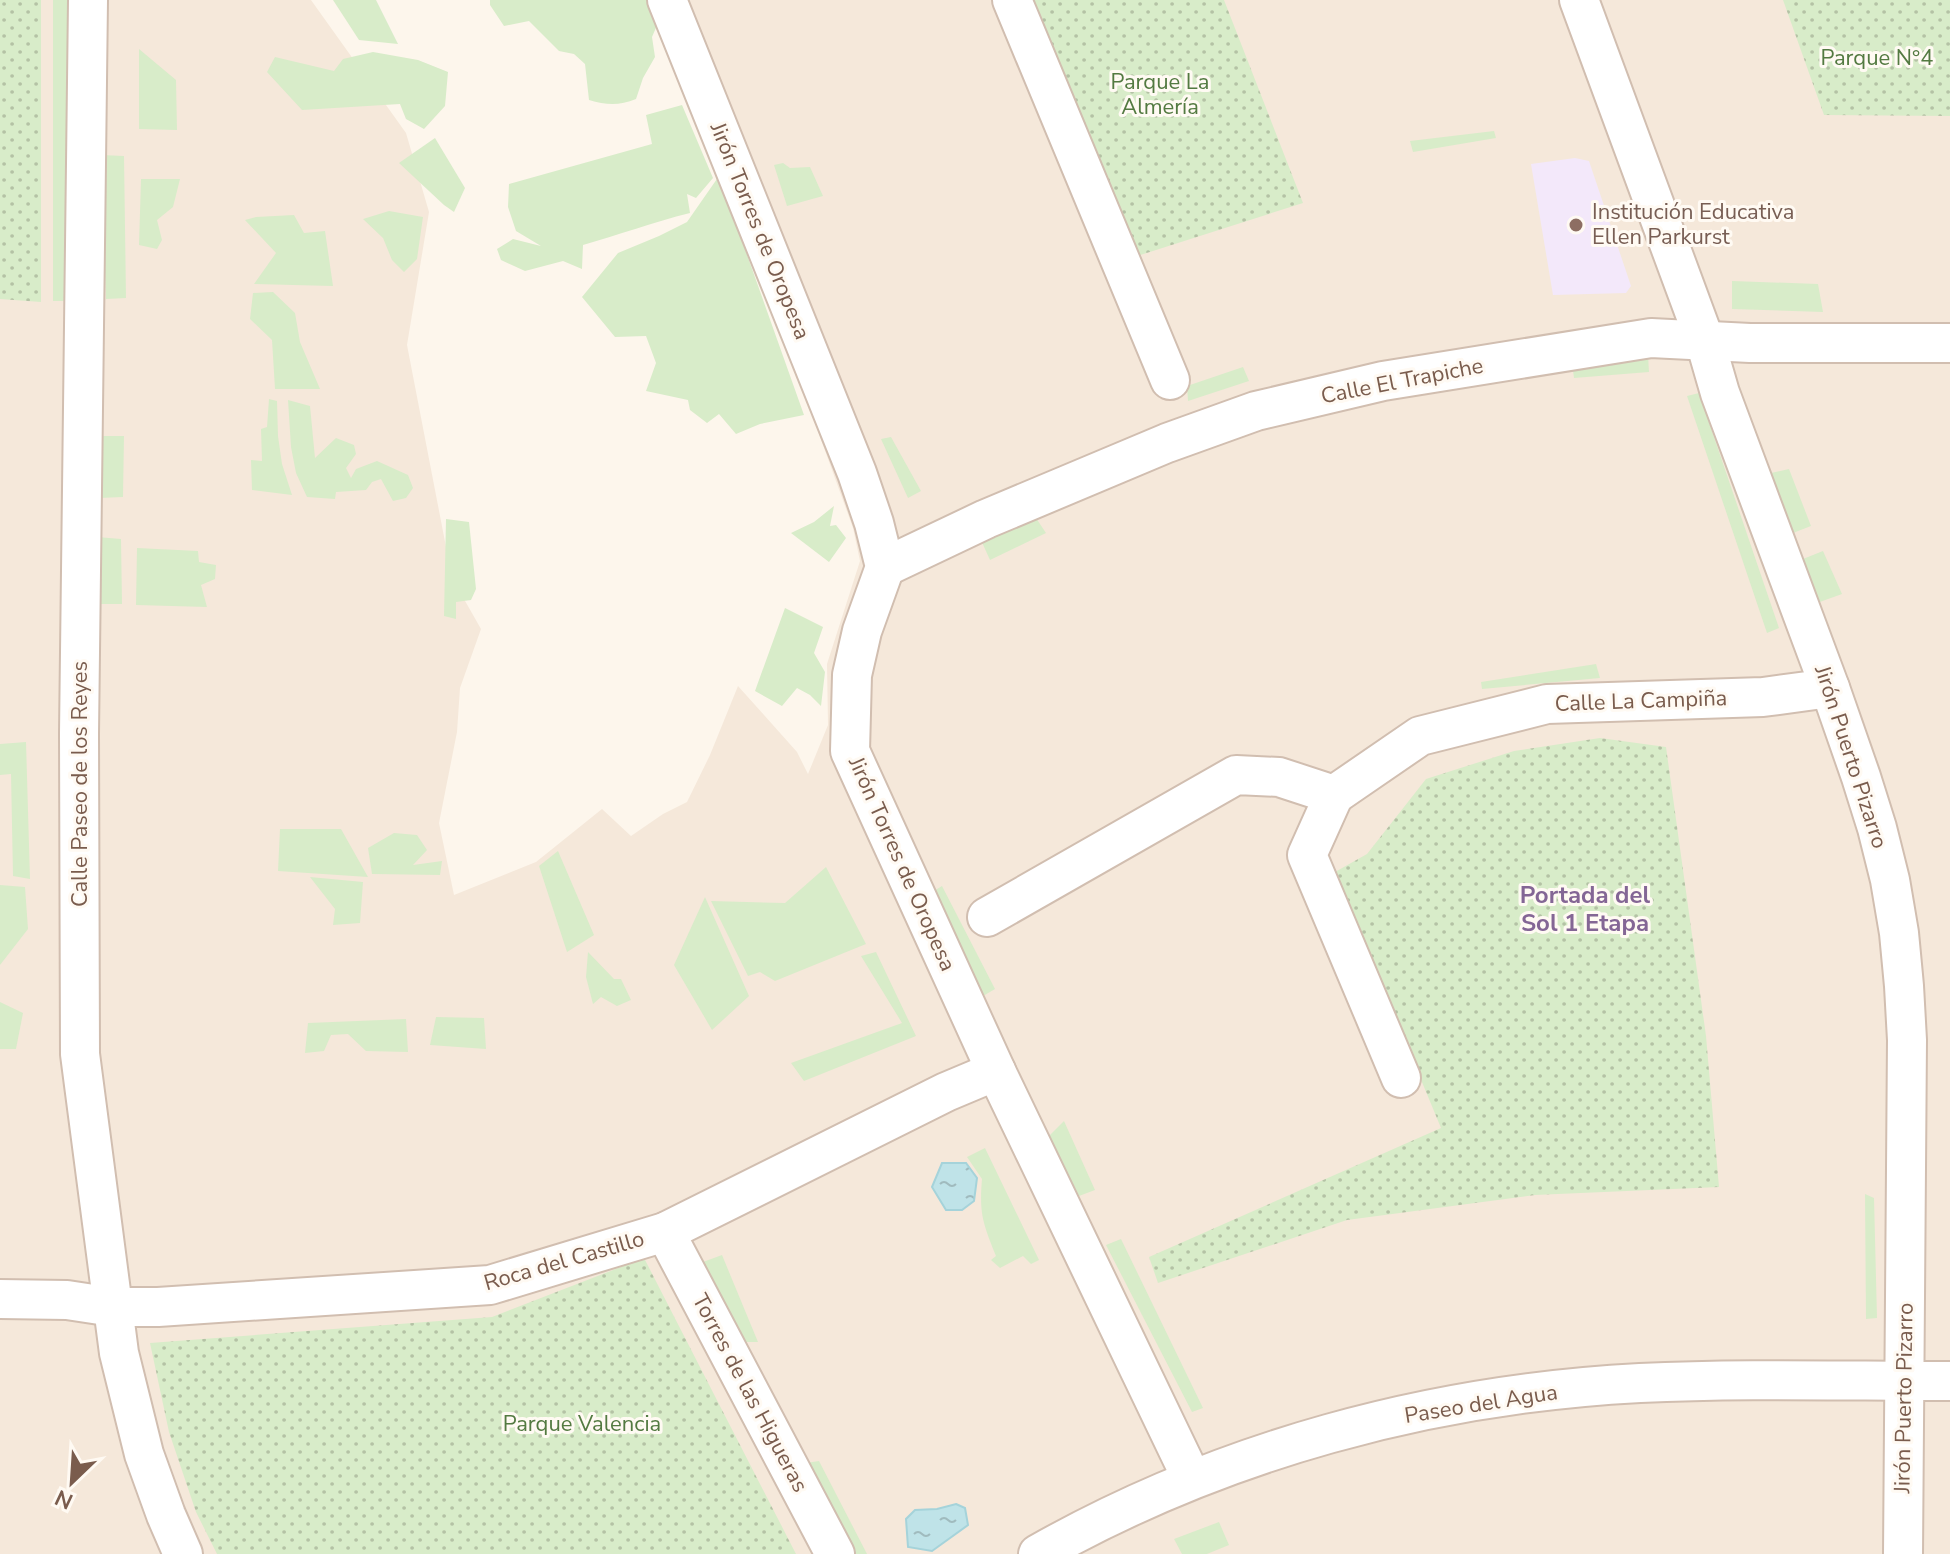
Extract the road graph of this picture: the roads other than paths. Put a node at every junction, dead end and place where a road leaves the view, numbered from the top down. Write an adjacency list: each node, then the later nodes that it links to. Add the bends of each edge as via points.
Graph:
1 (88, 0): 16 (street, Calle Paseo de los Reyes, via 80,1054)
2 (667, 0): 8 (street, Jirón Torres de Oropesa, via 857,473)
3 (1012, 0): 7 (street)
4 (1579, 0): 5 (street, Jirón Puerto Pizarro)
5 (1705, 341): 6 (street, Calle El Trapiche); 8 (street, Calle El Trapiche, via 1651,338 1383,381 1256,411 986,519); 9 (street, Jirón Puerto Pizarro)
6 (1950, 343)
7 (1170, 380)
8 (885, 567): 12 (street, Jirón Torres de Oropesa, via 852,675 850,751)
9 (1830, 688): 10 (street, Calle La Campiña, via 1763,697 1547,704 1420,736); 17 (street, Jirón Puerto Pizarro, via 1877,828 1899,933 1907,1040)
10 (1334, 795): 11 (street, via 1279,777 1236,775); 13 (street, via 1307,855)
11 (987, 917)
12 (996, 1071): 14 (street, Roca del Castillo); 19 (street, Jirón Torres de Oropesa)
13 (1401, 1078)
14 (665, 1232): 16 (street, Roca del Castillo, via 490,1285); 21 (street, Torres de las Higueras)
15 (0, 1299): 16 (street, Roca del Castillo)
16 (113, 1307): 20 (street, Calle Paseo de los Reyes, via 144,1454)
17 (1904, 1381): 18 (street, Paseo del Agua); 19 (street, Paseo del Agua, via 1640,1383 1553,1391 1367,1424); 23 (street, Jirón Puerto Pizarro)
18 (1950, 1381)
19 (1192, 1479): 22 (street, Paseo del Agua)
20 (183, 1554)
21 (835, 1554)
22 (1038, 1554)
23 (1903, 1554)

